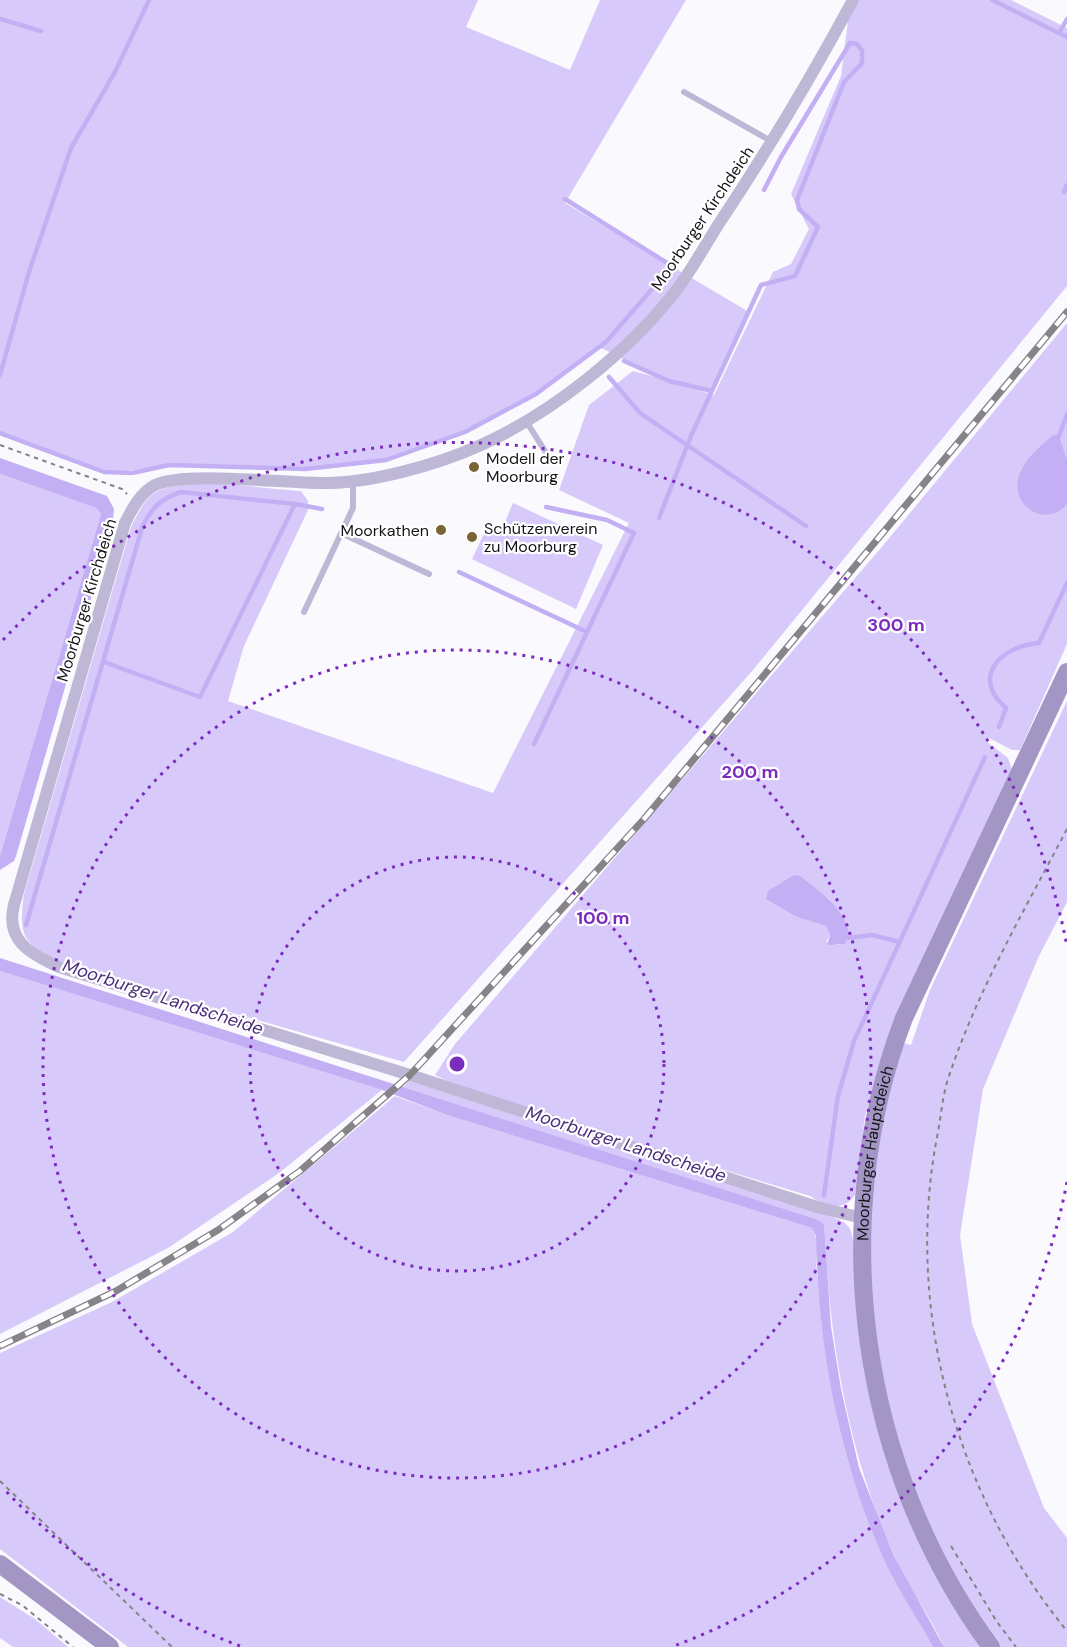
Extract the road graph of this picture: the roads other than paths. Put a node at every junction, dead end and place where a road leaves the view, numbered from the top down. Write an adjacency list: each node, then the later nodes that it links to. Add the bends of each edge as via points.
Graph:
1 (853, 0): 3 (street, Moorburger Kirchdeich)
2 (684, 92): 3 (lane)
3 (772, 142): 4 (street, Moorburger Kirchdeich, via 675,292 612,359)
4 (526, 421): 5 (lane); 6 (street, Moorburger Kirchdeich, via 437,463)
5 (545, 451)
6 (353, 479): 7 (lane, via 353,508); 11 (street, Moorburger Kirchdeich, via 324,484 184,478 155,485 136,501 125,523 14,905 12,929 16,938 27,950 59,967)
7 (341, 533): 8 (lane); 9 (lane)
8 (429, 574)
9 (304, 612)
10 (1067, 672): 11 (main road, Moorburger Hauptdeich, via 896,1039 872,1124)
11 (862, 1218): 14 (main road, Moorburger Hauptdeich, via 873,1368 892,1450 932,1550)
12 (0, 1564): 13 (main road)
13 (110, 1647)
14 (991, 1647)

